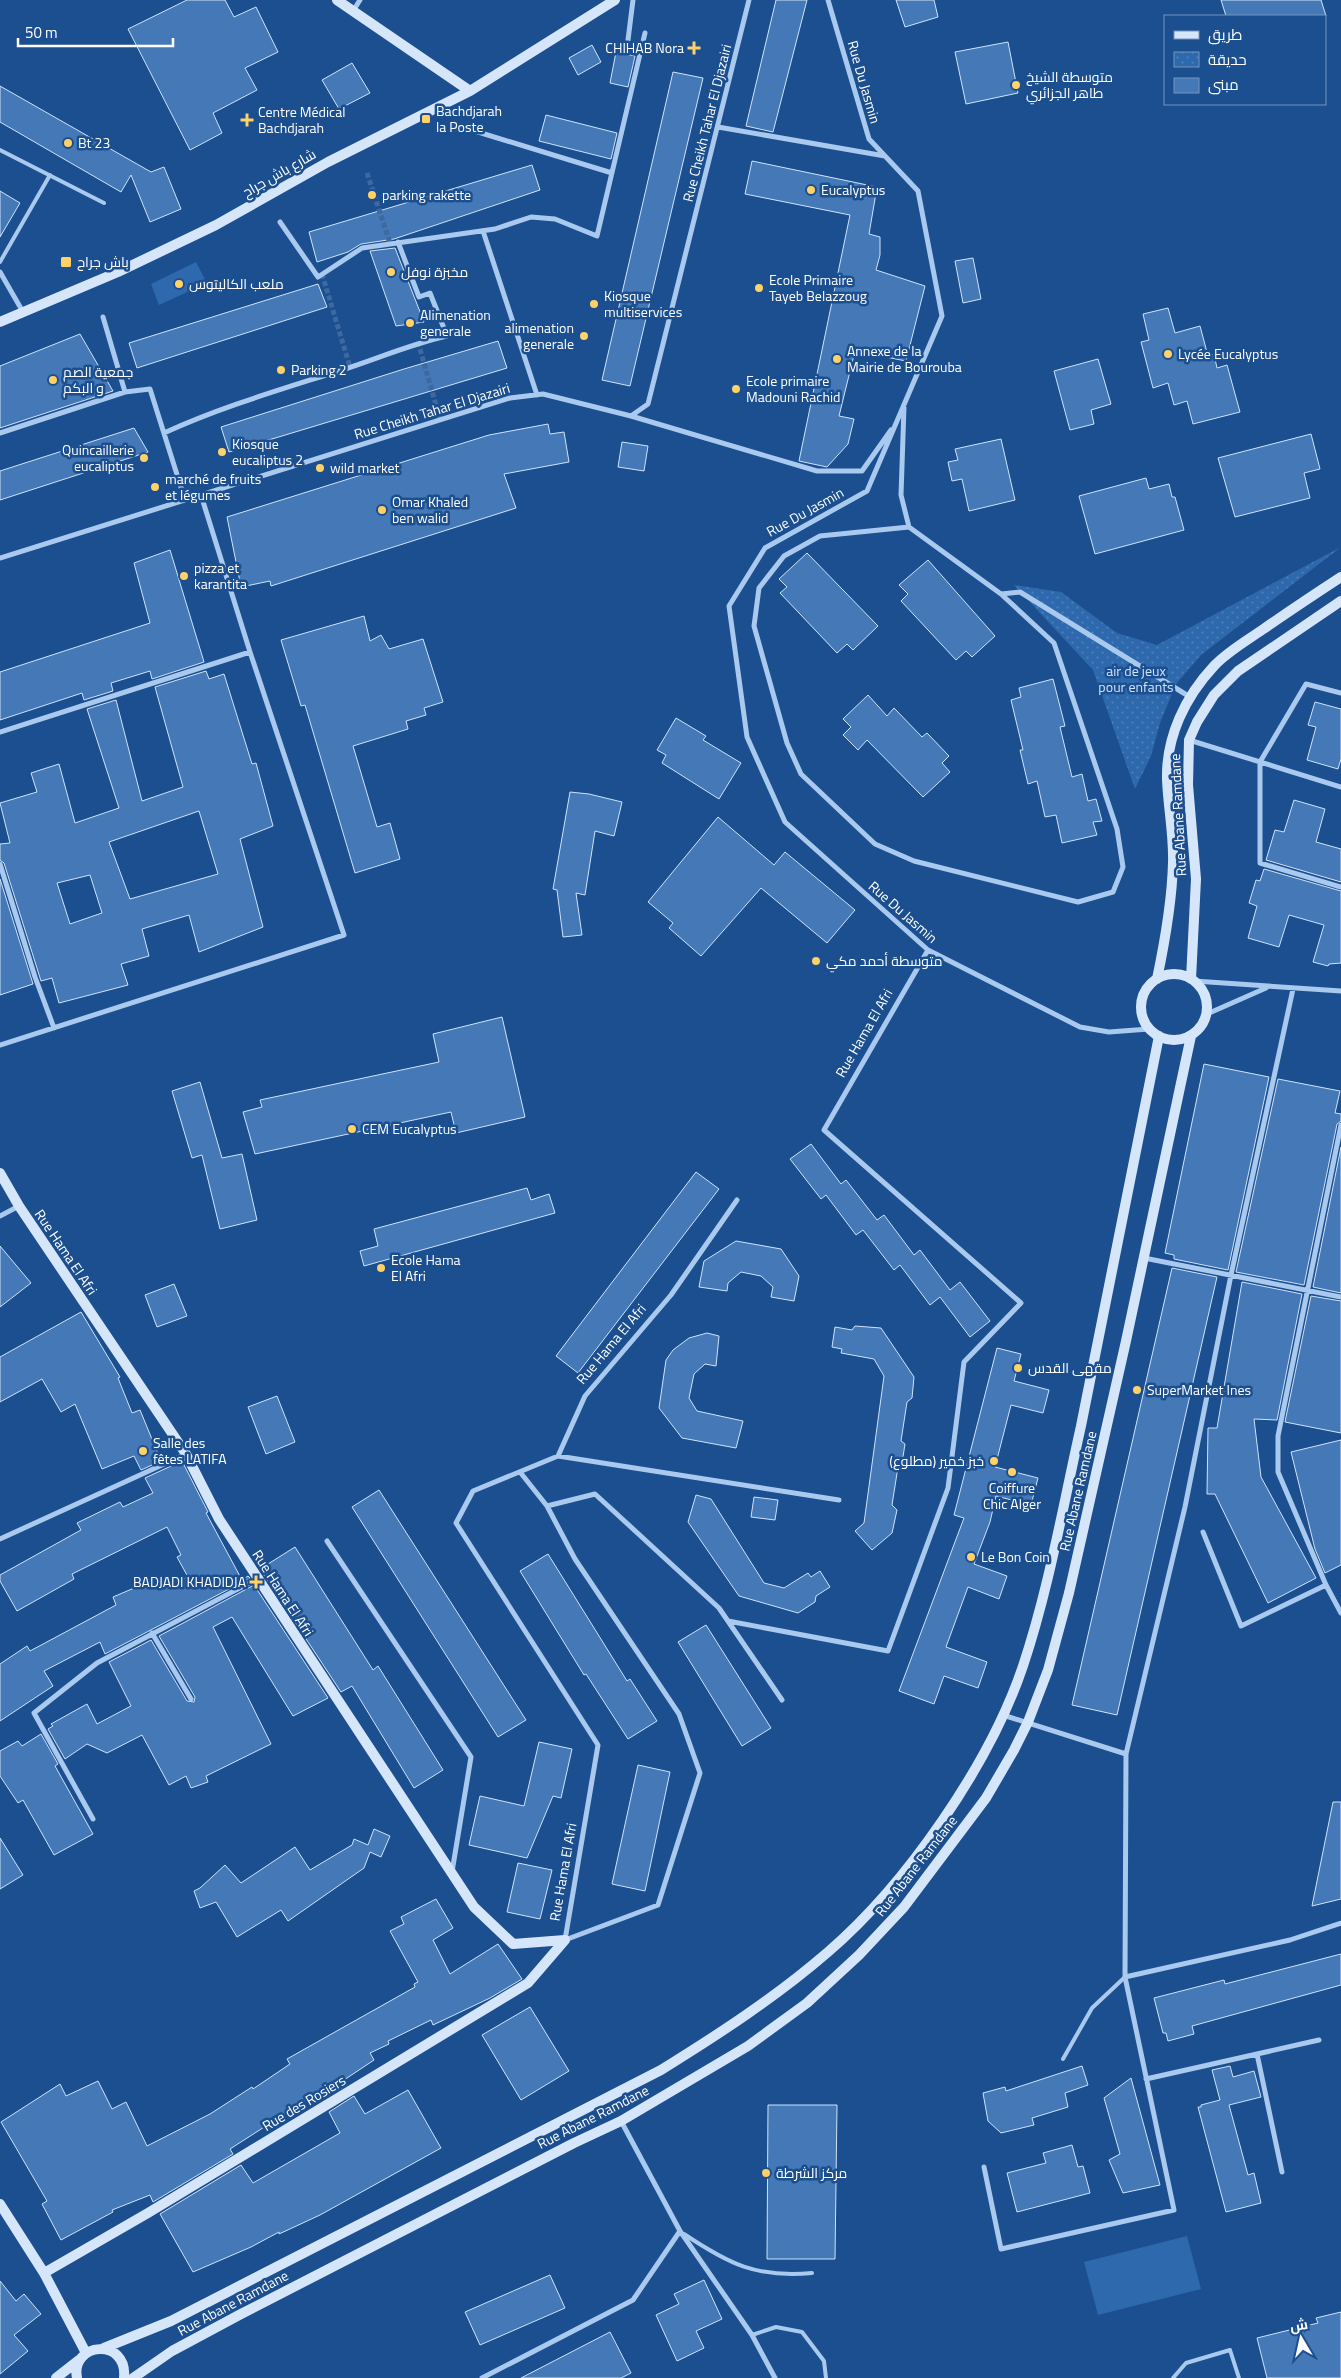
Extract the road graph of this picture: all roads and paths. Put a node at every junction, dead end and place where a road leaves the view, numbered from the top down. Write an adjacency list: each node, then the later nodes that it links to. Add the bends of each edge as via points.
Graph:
1 (337, 0): 7 (street)
2 (360, 0): 7 (street)
3 (616, 0): 10 (street, شارع باش جراح)
4 (633, 0): 9 (street)
5 (828, 0): 14 (street, Rue Du Jasmin, via 869,139)
6 (748, 1): 12 (street, Rue Cheikh Tahar El Djazairi)
7 (353, 11): 10 (street)
8 (645, 33): 15 (street)
9 (628, 40)
10 (470, 91): 23 (street, شارع باش جراح, via 328,162 216,225 118,272)
11 (452, 124): 15 (street)
12 (718, 127): 14 (street); 29 (street, Rue Cheikh Tahar El Djazairi, via 648,404)
13 (0, 150): 16 (lane)
14 (885, 156): 28 (street, Rue Du Jasmin, via 918,191 942,316)
15 (612, 173): 19 (street, via 597,236 545,217 531,217 503,228)
16 (50, 175): 17 (lane); 21 (lane)
17 (104, 203)
18 (280, 222): 20 (street, via 318,276 362,248)
19 (483, 231): 20 (street); 27 (street)
20 (398, 242): 32 (street, via 419,297 430,294 446,336 418,342 206,414)
21 (0, 262)
22 (0, 272): 23 (street)
23 (23, 312): 25 (street, شارع باش جراح)
24 (103, 317): 26 (street)
25 (0, 322)
26 (125, 392): 31 (street); 32 (street, via 150,389)
27 (537, 395): 29 (street, Rue Cheikh Tahar El Djazairi); 33 (street, Rue Cheikh Tahar El Djazairi, via 510,398)
28 (904, 404): 30 (street, Rue Du Jasmin); 35 (street, via 901,495)
29 (631, 416): 30 (street, via 817,471 862,471)
30 (898, 419): 49 (street, Rue Du Jasmin, via 867,491 765,548 729,606 747,737 785,822)
31 (0, 433)
32 (164, 433): 34 (street)
33 (201, 495): 34 (street, Rue Cheikh Tahar El Djazairi); 40 (street)
34 (184, 500): 36 (street, Rue Cheikh Tahar El Djazairi)
35 (909, 528): 38 (street); 38 (street, via 820,536 784,556 759,588 754,626 787,743 801,774 875,844 914,862 1078,902 1113,892 1123,866 1118,829 1054,643)
36 (0, 558)
37 (1341, 577): 42 (street, via 1215,665)
38 (1001, 594): 42 (street, via 1020,592)
39 (1341, 601): 44 (street, Rue Abane Ramdane, via 1238,671 1214,695)
40 (250, 652): 43 (street); 56 (street, via 344,935)
41 (1341, 693): 45 (street, via 1306,684)
42 (1191, 697): 50 (street, via 1173,735 1168,758 1174,861)
43 (0, 732)
44 (1189, 740): 45 (street); 51 (street, Rue Abane Ramdane, via 1188,785 1196,879)
45 (1260, 762): 46 (street); 48 (street, via 1260,863)
46 (1341, 787)
47 (0, 864): 56 (street)
48 (1341, 887)
49 (928, 950): 57 (street, Rue Du Jasmin, via 1080,1027 1109,1032); 81 (street, Rue Hama El Afri, via 824,1130 1021,1303 964,1362 948,1488 888,1651)
50 (1157, 979): 51 (street, via 1174,974); 57 (street, via 1147,989 1142,1002 1143,1016)
51 (1193, 980): 52 (street); 55 (street, via 1207,1001)
52 (1268, 987): 53 (street); 55 (street)
53 (1293, 989): 54 (street); 67 (street)
54 (1341, 991)
55 (1207, 1014): 59 (street)
56 (54, 1028): 60 (street)
57 (1149, 1029): 58 (street)
58 (1159, 1036): 59 (street, via 1169,1040); 85 (street, via 1115,1264 1042,1604 1022,1669)
59 (1191, 1036): 66 (street, Rue Abane Ramdane)
60 (0, 1045)
61 (1341, 1125): 68 (street)
62 (0, 1173): 64 (street, Rue Hama El Afri)
63 (737, 1200): 71 (street, Rue Hama El Afri, via 671,1295 585,1396)
64 (19, 1206): 65 (street); 70 (street, Rue Hama El Afri)
65 (0, 1216)
66 (1144, 1258): 67 (street); 86 (street, Rue Abane Ramdane, via 1068,1593 1048,1670)
67 (1231, 1275): 68 (street); 87 (street, via 1185,1506)
68 (1307, 1291): 69 (street); 79 (street, via 1278,1436 1278,1472)
69 (1341, 1297)
70 (186, 1454): 76 (street); 78 (street, Rue Hama El Afri, via 219,1519)
71 (558, 1456): 72 (street, Rue Hama El Afri); 73 (street)
72 (520, 1472): 74 (street); 91 (street, Rue Hama El Afri, via 473,1491 456,1522 598,1745)
73 (839, 1500)
74 (547, 1506): 81 (street, via 595,1494 719,1608); 91 (street, via 575,1559 679,1714 700,1773 658,1905)
75 (1203, 1532): 79 (street, via 1241,1626)
76 (0, 1539)
77 (327, 1541): 89 (street, via 472,1757)
78 (258, 1579): 82 (street); 89 (street, Rue Hama El Afri)
79 (1326, 1585): 80 (street)
80 (1341, 1613)
81 (728, 1621): 84 (street)
82 (152, 1633): 83 (street); 88 (street, via 97,1663 34,1713)
83 (191, 1699)
84 (782, 1700)
85 (1003, 1715): 86 (street); 105 (street, via 967,1781 907,1867 871,1911 830,1951 774,1996 661,2070 171,2321)
86 (1028, 1722): 87 (street); 97 (street, Rue Abane Ramdane, via 986,1798 904,1907 859,1955 807,2004 748,2046)
87 (1126, 1754): 92 (street)
88 (93, 1819)
89 (452, 1875): 91 (street, Rue Hama El Afri, via 474,1907 513,1944)
90 (1341, 1923): 92 (street, via 1290,1940)
91 (565, 1940): 103 (street, Rue des Rosiers, via 528,1983)
92 (1125, 1977): 95 (lane, via 1092,2008); 96 (street)
93 (1319, 2040): 94 (street)
94 (1257, 2054): 96 (street); 99 (street)
95 (1063, 2058)
96 (1146, 2079): 98 (street, via 1174,2210 1001,2249)
97 (621, 2121): 101 (street); 110 (street, Rue Abane Ramdane, via 241,2314 172,2351)
98 (984, 2167)
99 (1282, 2172)
100 (0, 2204): 103 (street)
101 (680, 2232): 102 (lane, via 710,2252 745,2269 786,2275); 104 (street); 111 (street, via 633,2300)
102 (812, 2273)
103 (44, 2274): 106 (street)
104 (752, 2336): 112 (street); 113 (lane, via 776,2327 802,2332 824,2361)
105 (104, 2348): 106 (street); 109 (street, via 119,2356)
106 (83, 2356): 107 (street); 108 (street, via 77,2367)
107 (56, 2378)
108 (77, 2378)
109 (124, 2378)
110 (132, 2378)
111 (482, 2378)
112 (775, 2378)
113 (826, 2378)
114 (1173, 2378): 115 (lane, via 1186,2363 1230,2350)
115 (1240, 2378)

